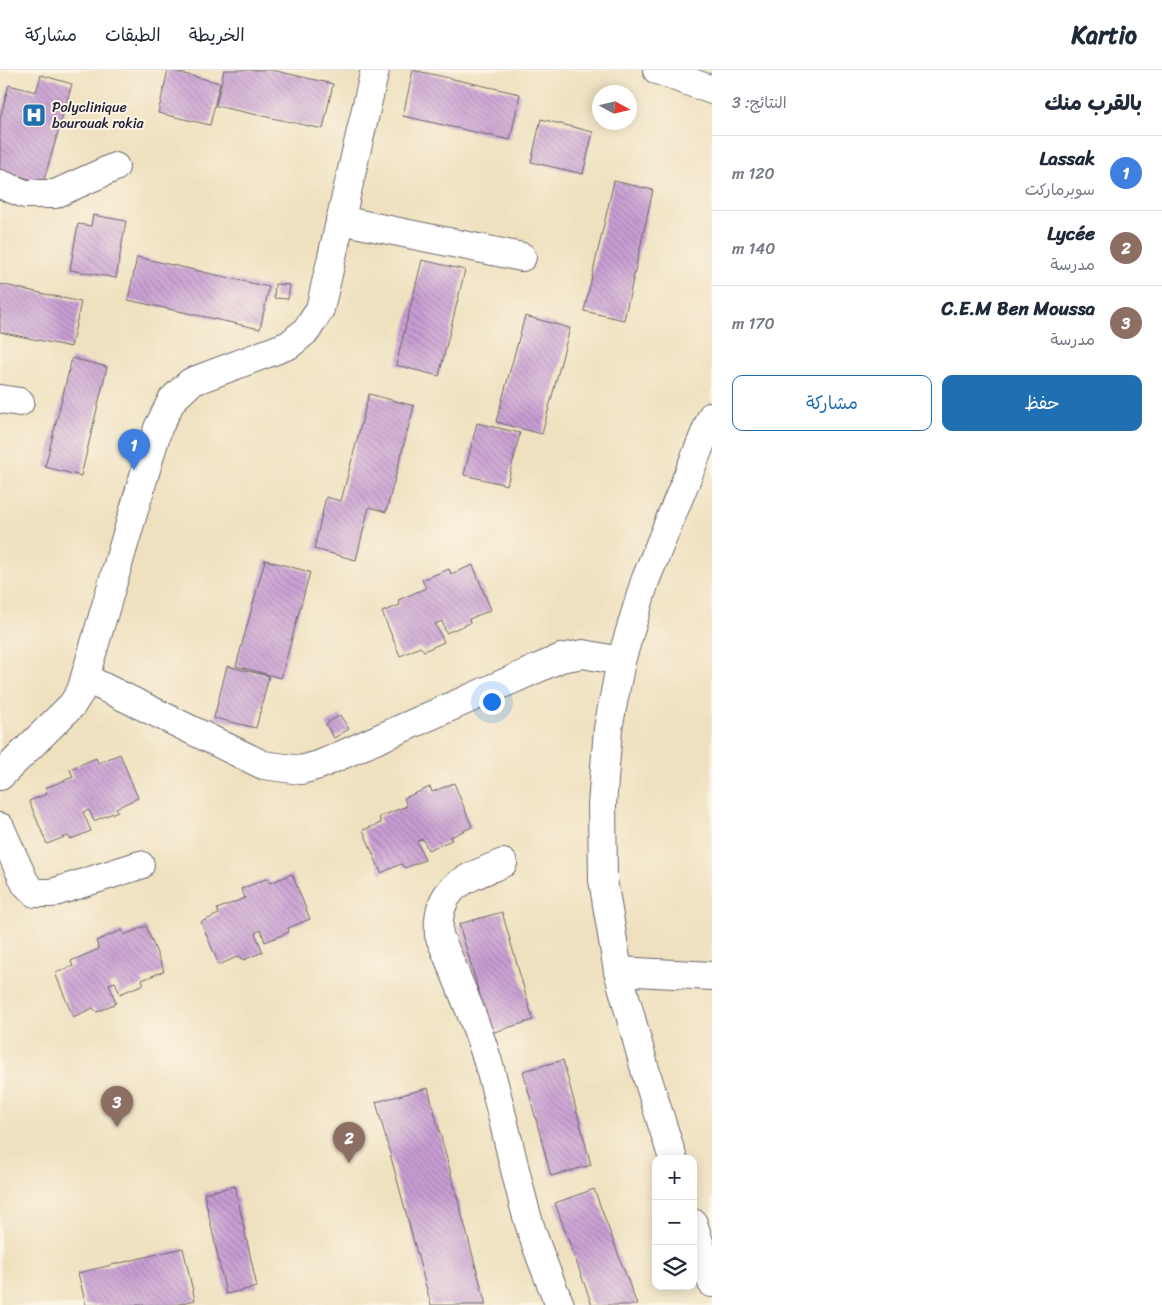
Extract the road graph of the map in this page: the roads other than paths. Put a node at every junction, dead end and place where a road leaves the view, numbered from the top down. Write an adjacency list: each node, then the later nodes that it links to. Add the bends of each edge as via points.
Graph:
1 (375, 70): 6 (street)
2 (657, 70): 3 (street)
3 (712, 90)
4 (115, 167): 5 (street, via 55,194 25,194)
5 (0, 184)
6 (340, 220): 7 (street); 10 (street, via 320,309 307,330 288,344 191,382 172,400 158,428)
7 (522, 256)
8 (709, 430): 9 (street, via 645,580)
9 (621, 661): 10 (street, via 583,654 561,658 319,766 301,770 263,765); 15 (street, via 608,729 602,805 603,880)
10 (85, 678): 11 (street, via 72,705)
11 (0, 776)
12 (0, 827): 14 (street, via 25,883 35,893 52,893)
13 (503, 864): 20 (street, via 454,886 440,908 439,935 490,1067 529,1222)
14 (140, 866)
15 (618, 971): 16 (street); 17 (street)
16 (712, 976)
17 (672, 1155)
18 (697, 1235): 19 (street)
19 (712, 1282)
20 (560, 1305)

